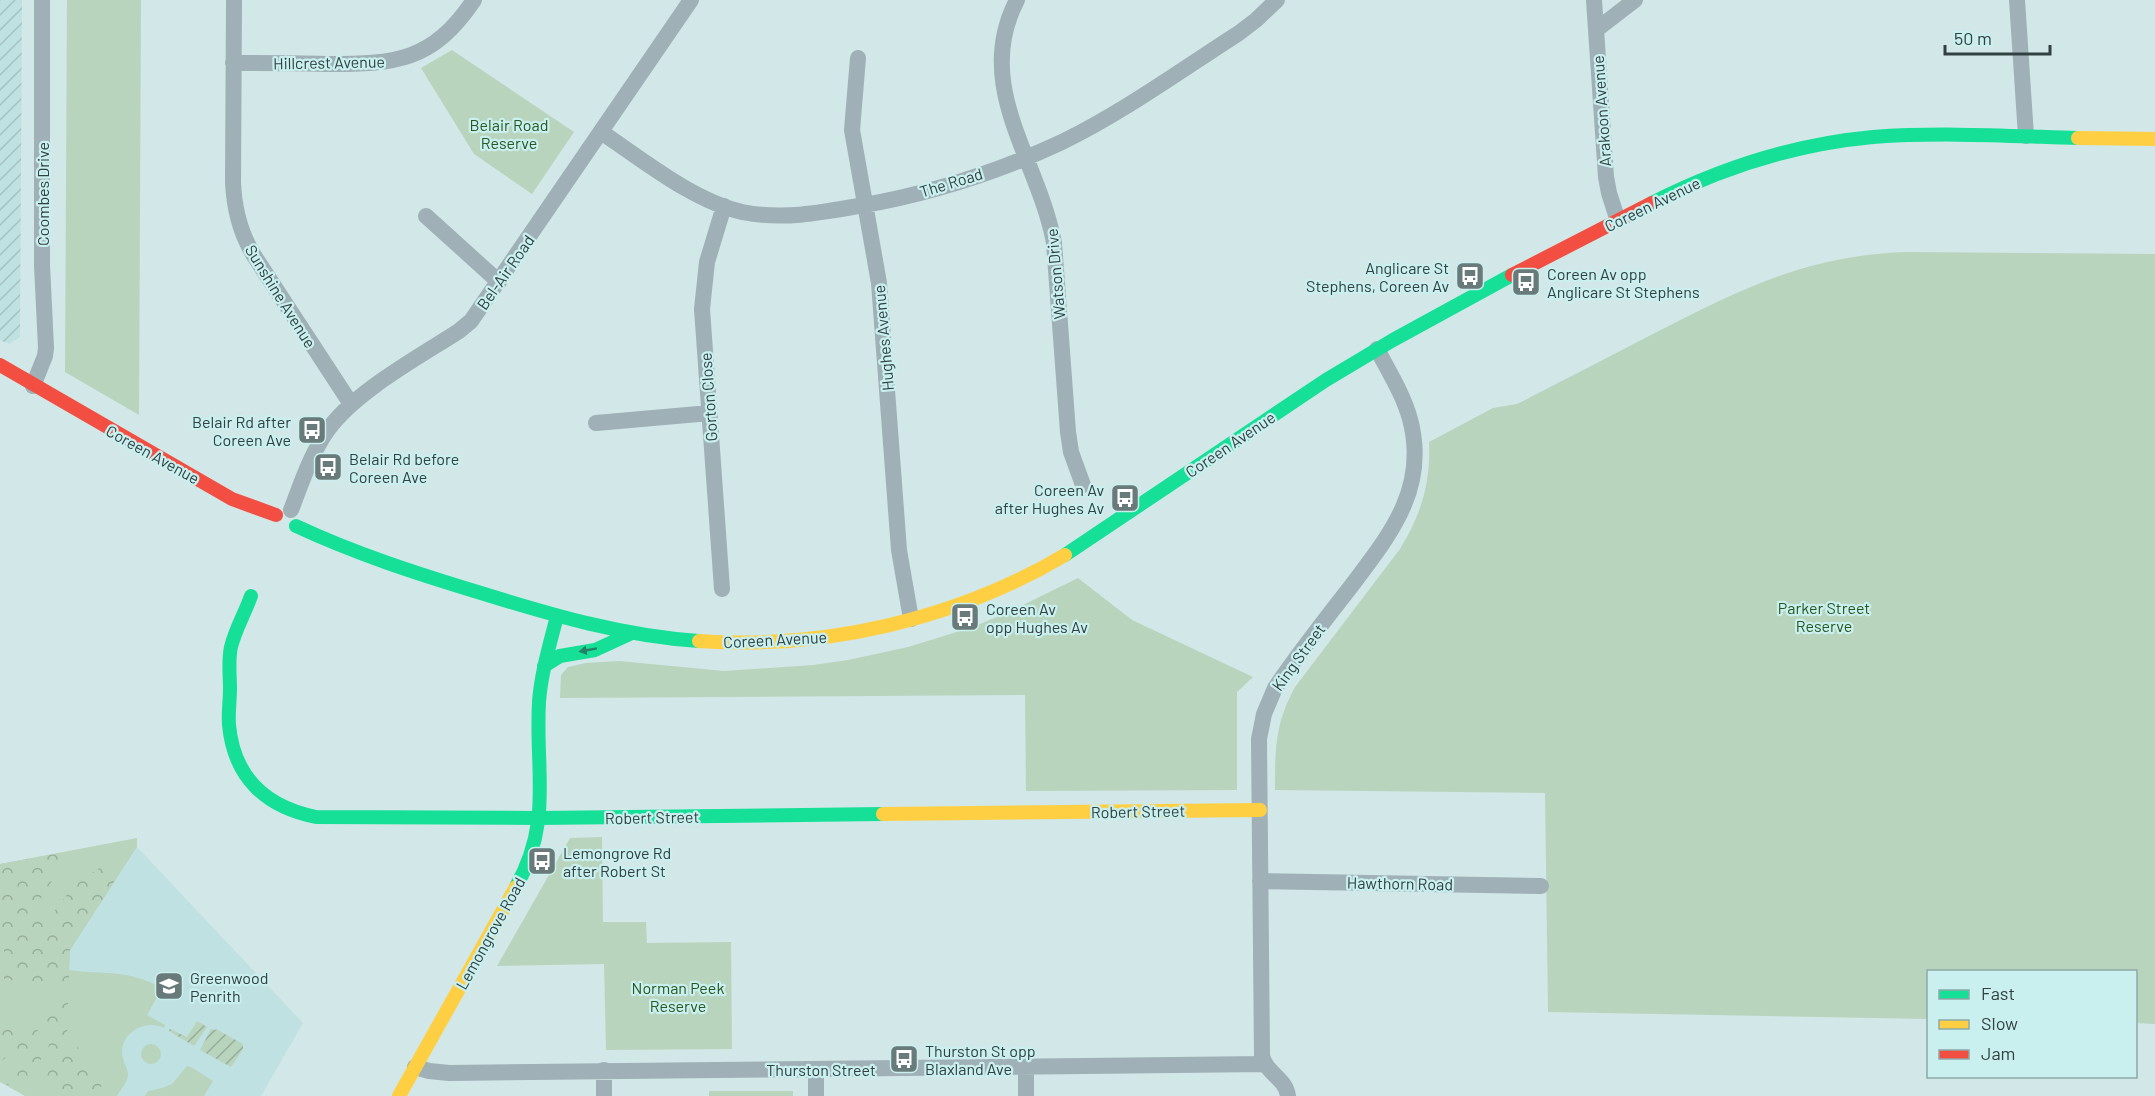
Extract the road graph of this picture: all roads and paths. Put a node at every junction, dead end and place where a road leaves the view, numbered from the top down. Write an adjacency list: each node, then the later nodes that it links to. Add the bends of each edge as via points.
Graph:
1 (42, 0): 25 (street, Coombes Drive, via 42,265 46,348)
2 (234, 0): 12 (street, Sunshine Avenue)
3 (474, 0): 12 (street, Hillcrest Avenue, via 444,37 398,60 367,64)
4 (691, 0): 13 (street, Bel-Air Road)
5 (1017, 0): 16 (street, Watson Drive, via 1004,39 1002,73 1007,106)
6 (1277, 0): 16 (street, The Road, via 1239,33 1101,121)
7 (1594, 0): 10 (street, Arakoon Avenue)
8 (1635, 0): 10 (street)
9 (2017, 0): 14 (street)
10 (1596, 30): 20 (street, Arakoon Avenue, via 1606,177)
11 (858, 58): 17 (street, Hughes Avenue, via 852,130)
12 (233, 63): 26 (street, Sunshine Avenue, via 233,182 242,229 253,254)
13 (601, 132): 18 (street, The Road, via 696,194); 21 (street, Bel-Air Road)
14 (2026, 136): 15 (street, Coreen Avenue); 20 (street, Coreen Avenue, via 1906,135 1805,147 1714,174)
15 (2155, 139)
16 (1026, 156): 17 (street, The Road, via 938,188); 29 (street, Watson Drive, via 1047,210 1054,243 1068,432)
17 (865, 205): 18 (street, The Road, via 793,216 744,212); 34 (street, Hughes Avenue, via 881,302 899,550)
18 (724, 206): 27 (street, Gorton Close, via 702,294)
19 (426, 216): 21 (street)
20 (1618, 221): 22 (street, Coreen Avenue)
21 (499, 282): 26 (street, Bel-Air Road, via 466,326)
22 (1377, 349): 34 (street, Coreen Avenue, via 1050,563 976,598); 37 (street, King Street, via 1411,420 1414,458 1409,490 1389,536 1269,699 1259,739)
23 (0, 365): 25 (street, Coreen Avenue)
24 (0, 376): 25 (street, Coreen Avenue)
25 (33, 386): 30 (street, Coreen Avenue, via 232,498)
26 (351, 404): 30 (street, Bel-Air Road, via 323,437)
27 (710, 413): 28 (street); 31 (street, Gorton Close)
28 (596, 423)
29 (1083, 485)
30 (285, 523): 33 (street, Coreen Avenue, via 404,569)
31 (722, 589)
32 (251, 596): 38 (street, Robert Street, via 231,648 229,725 246,775 270,801 290,812 316,818)
33 (557, 616): 35 (street, Coreen Avenue); 36 (street, Lemongrove Road)
34 (911, 619): 35 (street, Coreen Avenue, via 824,637 765,642 702,642)
35 (632, 633): 36 (street, one-way to 36, via 595,650 560,656)
36 (544, 666): 38 (street, Lemongrove Road, via 539,702)
37 (1260, 810): 38 (street, Robert Street); 39 (street, King Street)
38 (538, 818): 43 (street, Lemongrove Road, via 529,863)
39 (1260, 880): 40 (street, Hawthorn Road); 41 (street, King Street)
40 (1541, 886)
41 (1265, 1064): 42 (street, Thurston Street); 50 (street, via 1284,1083)
42 (1026, 1066): 44 (street, Thurston Street); 49 (street)
43 (415, 1067): 45 (street, Thurston Street, via 449,1073); 46 (street, Lemongrove Road)
44 (816, 1069): 45 (street, Thurston Street); 48 (street)
45 (604, 1070): 47 (street)
46 (399, 1096)
47 (604, 1096)
48 (816, 1096)
49 (1026, 1096)
50 (1288, 1096)

